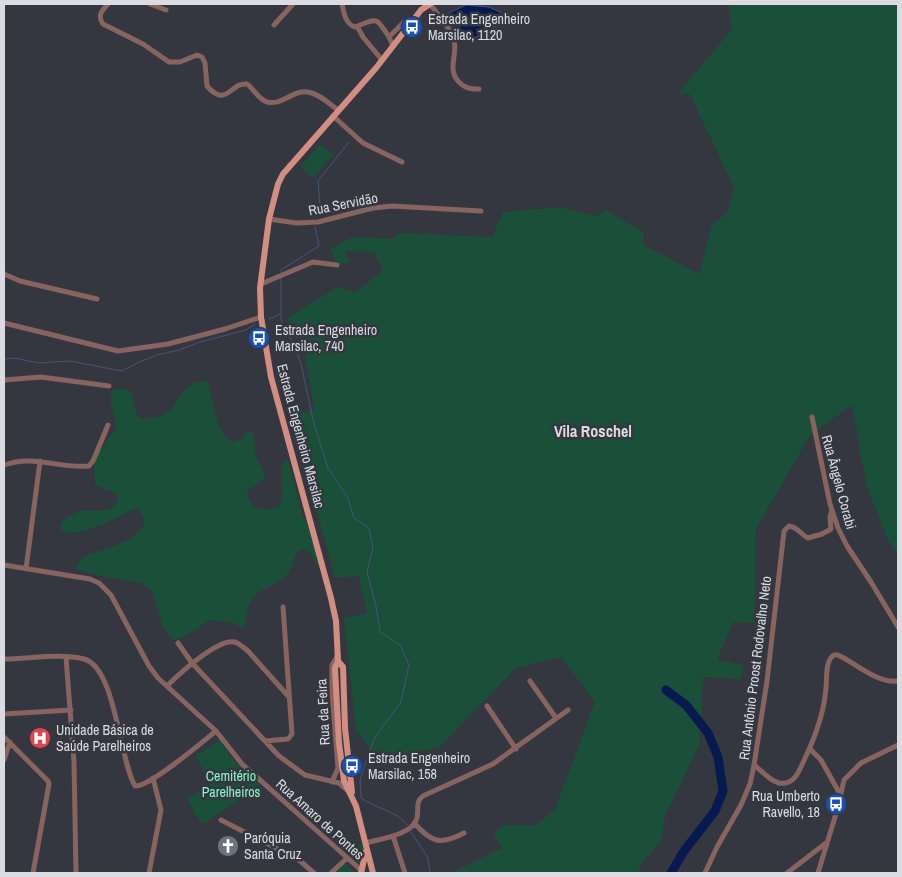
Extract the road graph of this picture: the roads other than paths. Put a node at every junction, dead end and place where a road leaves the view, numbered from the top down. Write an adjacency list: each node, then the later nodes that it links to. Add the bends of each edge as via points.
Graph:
1 (108, 4): 14 (street, via 100,14 103,24 143,44 165,60 174,62 197,55 202,57 207,86 216,93 228,94 239,84 244,84 265,101 274,102 298,92 307,92 319,96)
2 (150, 4): 6 (street)
3 (293, 4): 8 (street)
4 (342, 4): 9 (street, via 348,23)
5 (430, 4): 7 (main road, Estrada Engenheiro Marsilac); 13 (street, via 453,36 455,77 465,88)
6 (166, 10)
7 (414, 21): 10 (street, via 404,22); 11 (main road, Estrada Engenheiro Marsilac)
8 (274, 25)
9 (357, 26): 10 (street, via 375,20); 12 (street)
10 (389, 37): 11 (street)
11 (393, 46): 12 (main road, Estrada Engenheiro Marsilac)
12 (382, 60): 14 (main road, Estrada Engenheiro Marsilac)
13 (479, 89)
14 (336, 113): 15 (street, via 355,137); 17 (main road, Estrada Engenheiro Marsilac, via 283,174)
15 (402, 162)
16 (481, 211): 17 (street, Rua Servidão, via 392,206 318,222)
17 (269, 219): 20 (main road, Estrada Engenheiro Marsilac)
18 (337, 265): 20 (street, via 313,262)
19 (4, 274): 21 (street, via 20,281)
20 (261, 284): 22 (main road, Estrada Engenheiro Marsilac)
21 (96, 299)
22 (261, 317): 23 (street, via 177,342 124,351); 37 (main road, Estrada Engenheiro Marsilac, via 271,377 331,598)
23 (4, 323)
24 (4, 380): 25 (street, via 41,378)
25 (109, 386)
26 (812, 417): 30 (street, Rua Ângelo Corabi)
27 (108, 425): 28 (street, via 89,466)
28 (40, 461): 29 (street, via 23,460); 32 (street)
29 (4, 465)
30 (832, 510): 34 (street, Rua Ângelo Corabi, via 843,541); 57 (street, Rua Antônio Proost Rodovalho Neto, via 828,532 808,538 791,526 784,531)
31 (4, 565): 32 (street, Rua Amaro de Pontes)
32 (26, 569): 42 (street, Rua Amaro de Pontes, via 99,583 118,607 149,666)
33 (283, 607): 43 (street)
34 (898, 627)
35 (178, 643): 39 (street)
36 (66, 657): 38 (street); 45 (street); 60 (street, via 91,662 101,674 135,786)
37 (338, 658): 58 (main road, Estrada Engenheiro Marsilac, via 335,668); 59 (main road, Estrada Engenheiro Marsilac, via 343,668)
38 (4, 659)
39 (192, 663): 42 (street); 43 (street, via 221,645 237,643); 51 (street)
40 (530, 680): 48 (street)
41 (898, 681): 55 (street, via 869,675 842,656 833,656 828,663 822,712)
42 (168, 686): 49 (street, Rua Amaro de Pontes)
43 (289, 697): 51 (street, via 290,737)
44 (487, 706): 54 (street)
45 (70, 710): 47 (street); 74 (street)
46 (568, 710): 48 (street)
47 (4, 714)
48 (556, 718): 54 (street)
49 (216, 731): 60 (street); 71 (street, Rua Amaro de Pontes, via 242,764)
50 (4, 737): 52 (street)
51 (265, 741): 61 (street, via 294,768)
52 (10, 742): 56 (street); 73 (street, via 49,784)
53 (898, 745): 63 (street, via 861,763 844,780)
54 (516, 749): 66 (street, via 486,768 423,796 418,802)
55 (810, 749): 57 (street, via 796,777 785,783 774,781); 63 (street, via 821,760)
56 (4, 760)
57 (754, 765): 80 (street, Rua Antônio Proost Rodovalho Neto, via 741,805)
58 (340, 768): 59 (main road, via 347,768); 61 (street); 62 (main road, Estrada Engenheiro Marsilac)
59 (350, 773): 62 (main road); 64 (main road, Estrada Engenheiro Marsilac)
60 (153, 778): 75 (street, via 161,810)
61 (332, 782): 62 (street)
62 (342, 782): 64 (main road, Estrada Engenheiro Marsilac)
63 (840, 794): 69 (street)
64 (352, 796): 70 (main road, Estrada Engenheiro Marsilac)
65 (221, 820): 76 (street, via 299,860)
66 (414, 824): 67 (street, via 426,837 434,840 446,840); 68 (street)
67 (464, 833)
68 (393, 836): 70 (street); 79 (street)
69 (826, 843): 81 (street); 82 (street)
70 (366, 847): 72 (main road, Estrada Engenheiro Marsilac); 78 (main road, Estrada Engenheiro Marsilac)
71 (346, 859): 72 (street, Rua Amaro de Pontes); 77 (street)
72 (361, 872)
73 (33, 873)
74 (76, 873)
75 (149, 873)
76 (314, 873)
77 (331, 873)
78 (373, 873)
79 (406, 873)
80 (705, 873)
81 (787, 873)
82 (818, 873)

